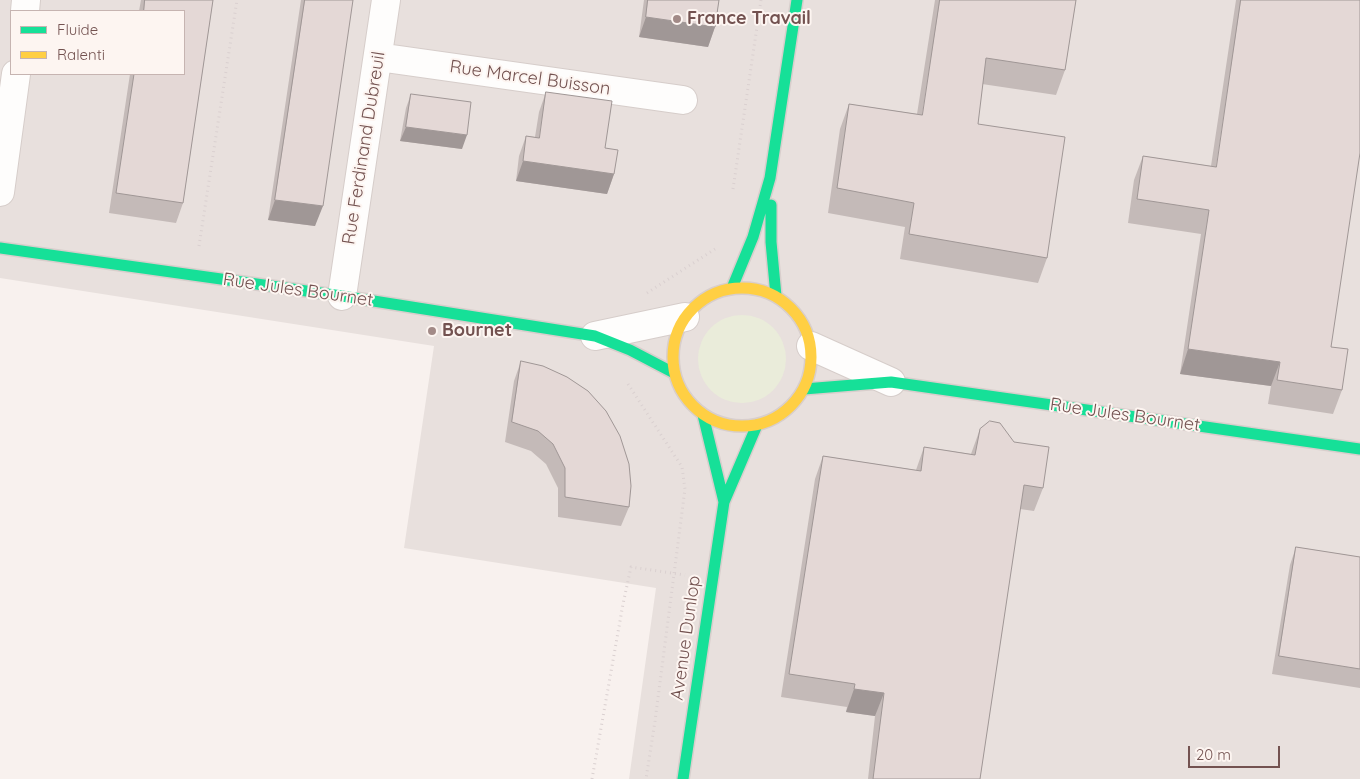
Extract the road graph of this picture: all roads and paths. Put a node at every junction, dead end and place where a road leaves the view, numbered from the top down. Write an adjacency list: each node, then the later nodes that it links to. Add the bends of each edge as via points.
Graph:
1 (237, 0): 10 (path)
2 (386, 0): 4 (street, Rue Ferdinand Dubreuil)
3 (797, 0): 7 (street)
4 (378, 57): 6 (street, Rue Marcel Buisson); 12 (street, Rue Ferdinand Dubreuil)
5 (16, 75): 8 (street)
6 (683, 100)
7 (770, 178): 11 (street, via 753,237); 13 (street)
8 (0, 192)
9 (0, 248): 10 (street, Rue Jules Bournet)
10 (195, 276): 12 (street, Rue Jules Bournet)
11 (732, 288): 13 (street, via 754,288); 14 (street, via 714,293)
12 (342, 296): 15 (street, Rue Jules Bournet)
13 (776, 296): 16 (street, via 804,325)
14 (685, 317): 15 (street, Rue Jules Bournet); 17 (street, via 676,334 672,354)
15 (595, 336): 17 (street, Rue Jules Bournet)
16 (811, 346): 18 (street, Rue Jules Bournet); 19 (street, via 811,368)
17 (674, 373): 20 (street, via 680,390)
18 (891, 382): 19 (street, Rue Jules Bournet); 22 (street, Rue Jules Bournet)
19 (804, 389): 21 (street, via 787,410)
20 (703, 416): 21 (street, via 720,424 738,427); 23 (street, Avenue Dunlop)
21 (757, 425): 23 (street, Avenue Dunlop)
22 (1360, 449)
23 (724, 502): 24 (street, Avenue Dunlop)
24 (712, 581): 25 (path, via 631,568); 26 (street, Avenue Dunlop)
25 (592, 779)
26 (683, 779)

